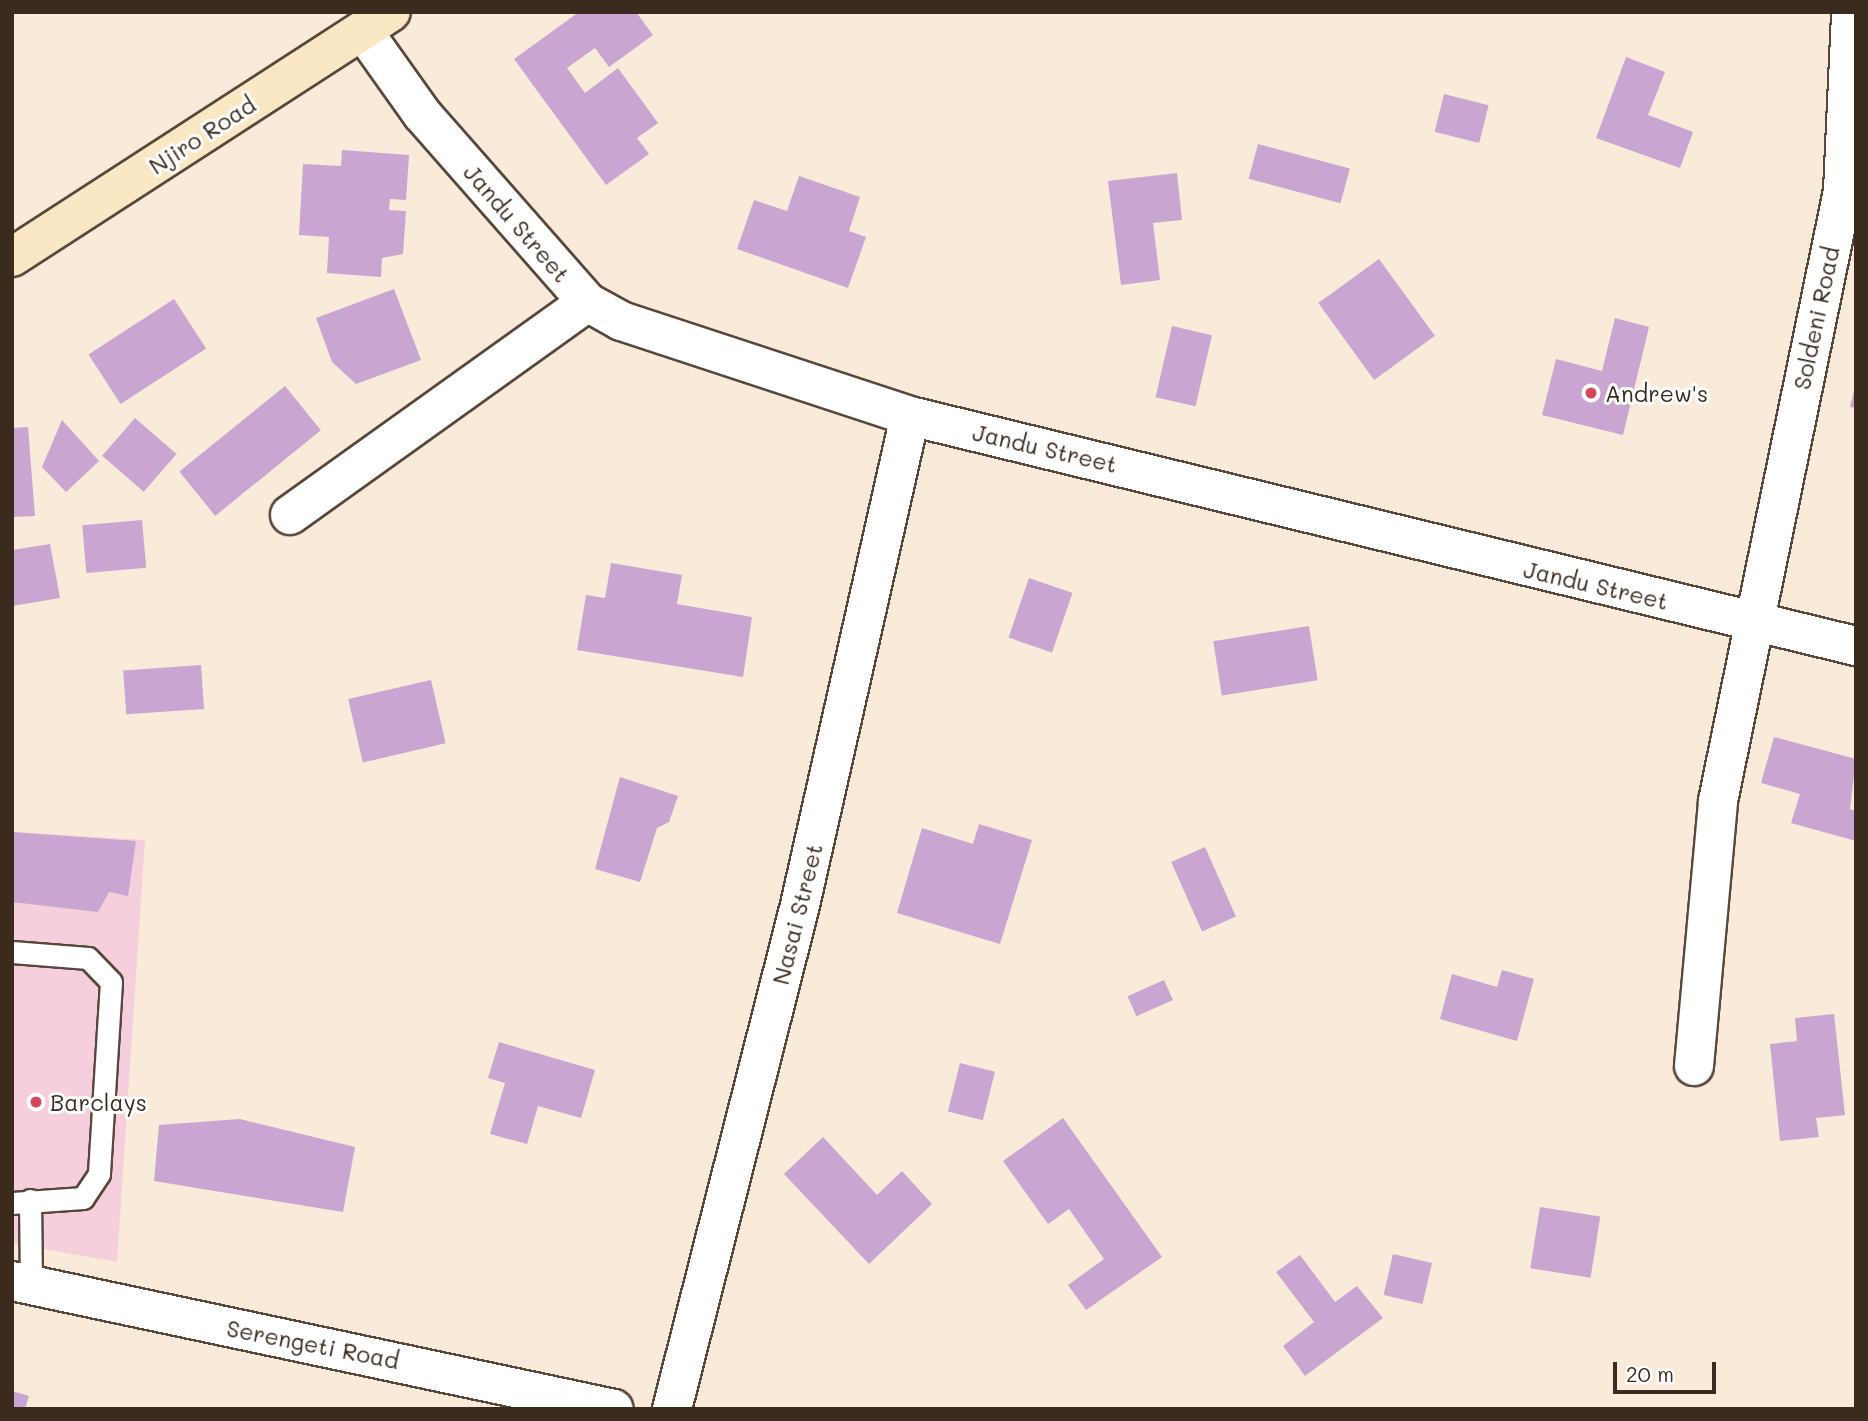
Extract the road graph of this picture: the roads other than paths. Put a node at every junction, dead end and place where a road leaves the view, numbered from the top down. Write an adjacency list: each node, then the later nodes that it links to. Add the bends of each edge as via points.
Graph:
1 (1851, 12): 3 (street, Soldeni Road)
2 (377, 22): 4 (street, Njiro Road); 5 (street, Jandu Street, via 422,114)
3 (1849, 193): 8 (street, Soldeni Road)
4 (12, 257)
5 (587, 302): 6 (street, Jandu Street, via 621,321); 7 (street)
6 (910, 416): 8 (street, Jandu Street); 15 (street, Nasai Street, via 800,905)
7 (290, 515)
8 (1750, 620): 9 (street, Jandu Street); 11 (street, Soldeni Road, via 1717,801)
9 (1856, 646)
10 (12, 952): 12 (lane, via 88,958 101,964 111,982 99,1174 83,1198)
11 (1694, 1066)
12 (21, 1201): 13 (lane)
13 (22, 1283): 14 (street, Serengeti Road)
14 (614, 1409)
15 (672, 1409)

